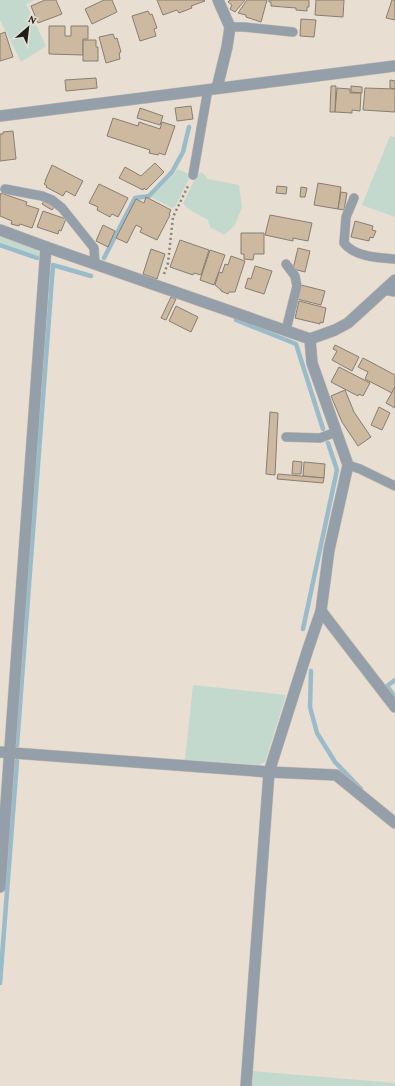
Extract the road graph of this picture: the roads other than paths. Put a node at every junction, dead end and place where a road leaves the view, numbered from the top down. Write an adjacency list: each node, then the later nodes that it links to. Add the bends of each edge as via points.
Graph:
1 (218, 0): 2 (street)
2 (230, 27): 3 (lane, via 244,26); 5 (street, via 227,47)
3 (293, 32)
4 (395, 66): 5 (street)
5 (212, 89): 6 (street); 7 (lane)
6 (0, 116)
7 (193, 175)
8 (5, 189): 13 (lane, via 42,196 62,208 94,248)
9 (354, 198): 12 (lane, via 346,217 344,243 348,249 372,257)
10 (0, 230): 11 (street)
11 (46, 248): 13 (street); 26 (street)
12 (395, 259)
13 (95, 263): 18 (street)
14 (286, 264): 18 (lane, via 295,276 297,286)
15 (395, 280): 16 (street)
16 (383, 290): 17 (lane); 19 (street, via 348,323)
17 (395, 292)
18 (286, 330): 19 (street)
19 (310, 339): 20 (street, via 312,363)
20 (336, 432): 21 (lane, via 320,438); 22 (street)
21 (286, 437)
22 (348, 465): 23 (lane); 24 (street, via 329,550)
23 (395, 486)
24 (321, 611): 25 (street); 27 (street)
25 (395, 707)
26 (5, 752): 27 (street); 29 (street)
27 (269, 772): 28 (street, via 336,775); 30 (street)
28 (395, 823)
29 (0, 887)
30 (246, 1086)

